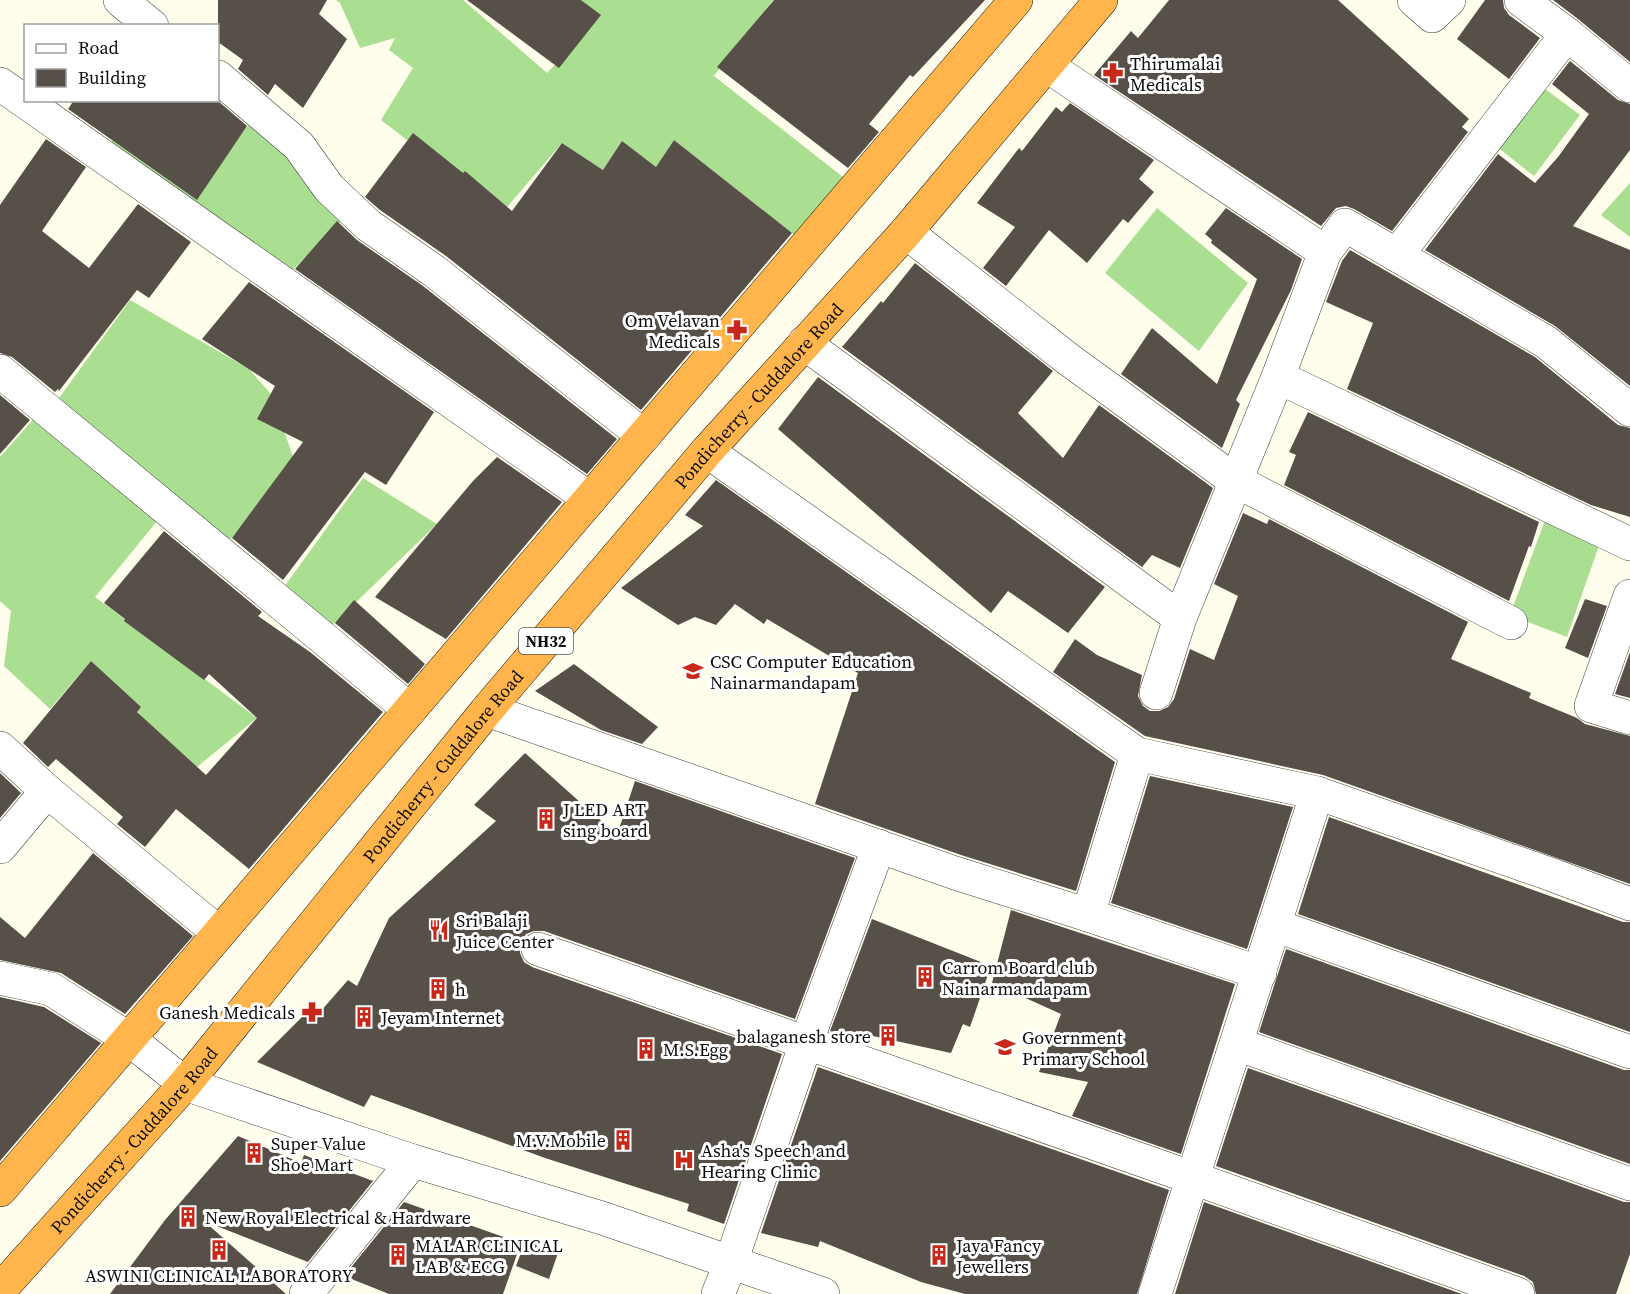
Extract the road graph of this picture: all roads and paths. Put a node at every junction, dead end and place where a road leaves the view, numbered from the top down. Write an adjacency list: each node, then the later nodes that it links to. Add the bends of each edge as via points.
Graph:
1 (120, 0): 7 (street)
2 (1016, 0): 22 (highway)
3 (1101, 0): 9 (highway, Pondicherry - Cuddalore Road / NH32)
4 (1414, 0): 5 (street, via 1432,16)
5 (1449, 0)
6 (1521, 0): 8 (street)
7 (150, 24)
8 (1567, 34): 12 (street); 17 (street)
9 (1046, 65): 15 (highway, Pondicherry - Cuddalore Road / NH32); 16 (street)
10 (219, 78): 22 (street, via 299,146 329,188 368,225 434,271)
11 (0, 84): 13 (street)
12 (1630, 86)
13 (24, 101)
14 (26, 102): 25 (street)
15 (906, 232): 18 (highway, Pondicherry - Cuddalore Road / NH32); 24 (street, via 1068,359)
16 (1324, 252): 17 (street, via 1345,225); 20 (street)
17 (1397, 255): 21 (street, via 1546,342)
18 (804, 343): 23 (highway, Pondicherry - Cuddalore Road / NH32); 28 (street)
19 (0, 371): 31 (street)
20 (1278, 377): 24 (street); 26 (street)
21 (1630, 410)
22 (644, 436): 25 (highway)
23 (707, 451): 32 (highway, Pondicherry - Cuddalore Road / NH32); 35 (street)
24 (1234, 480): 28 (street); 29 (street)
25 (590, 499): 31 (highway)
26 (1630, 544)
27 (1630, 596): 33 (street, via 1591,706)
28 (1180, 618): 30 (street)
29 (1511, 623)
30 (1156, 693)
31 (410, 710): 43 (highway)
32 (487, 710): 38 (street); 51 (highway, Pondicherry - Cuddalore Road / NH32)
33 (1630, 717)
34 (0, 748): 36 (street)
35 (1137, 754): 37 (street); 41 (street)
36 (47, 791): 39 (street); 43 (street)
37 (1317, 793): 40 (street); 42 (street)
38 (879, 846): 41 (street); 48 (street)
39 (0, 847)
40 (1630, 904)
41 (1088, 915): 45 (street)
42 (1274, 926): 45 (street); 50 (street)
43 (219, 933): 47 (highway)
44 (538, 949): 48 (street)
45 (1260, 973): 49 (street)
46 (0, 978): 47 (street, via 51,989)
47 (129, 1040): 51 (street); 55 (highway)
48 (806, 1043): 53 (street); 56 (street)
49 (1237, 1044): 53 (street); 54 (street)
50 (1630, 1052)
51 (185, 1084): 52 (street); 57 (highway, Pondicherry - Cuddalore Road / NH32)
52 (413, 1161): 56 (street); 58 (street)
53 (1192, 1178): 61 (street); 62 (street)
54 (1630, 1184)
55 (0, 1190)
56 (731, 1262): 59 (street); 60 (street)
57 (6, 1287)
58 (306, 1294)
59 (718, 1294)
60 (823, 1294)
61 (1155, 1294)
62 (1518, 1294)

